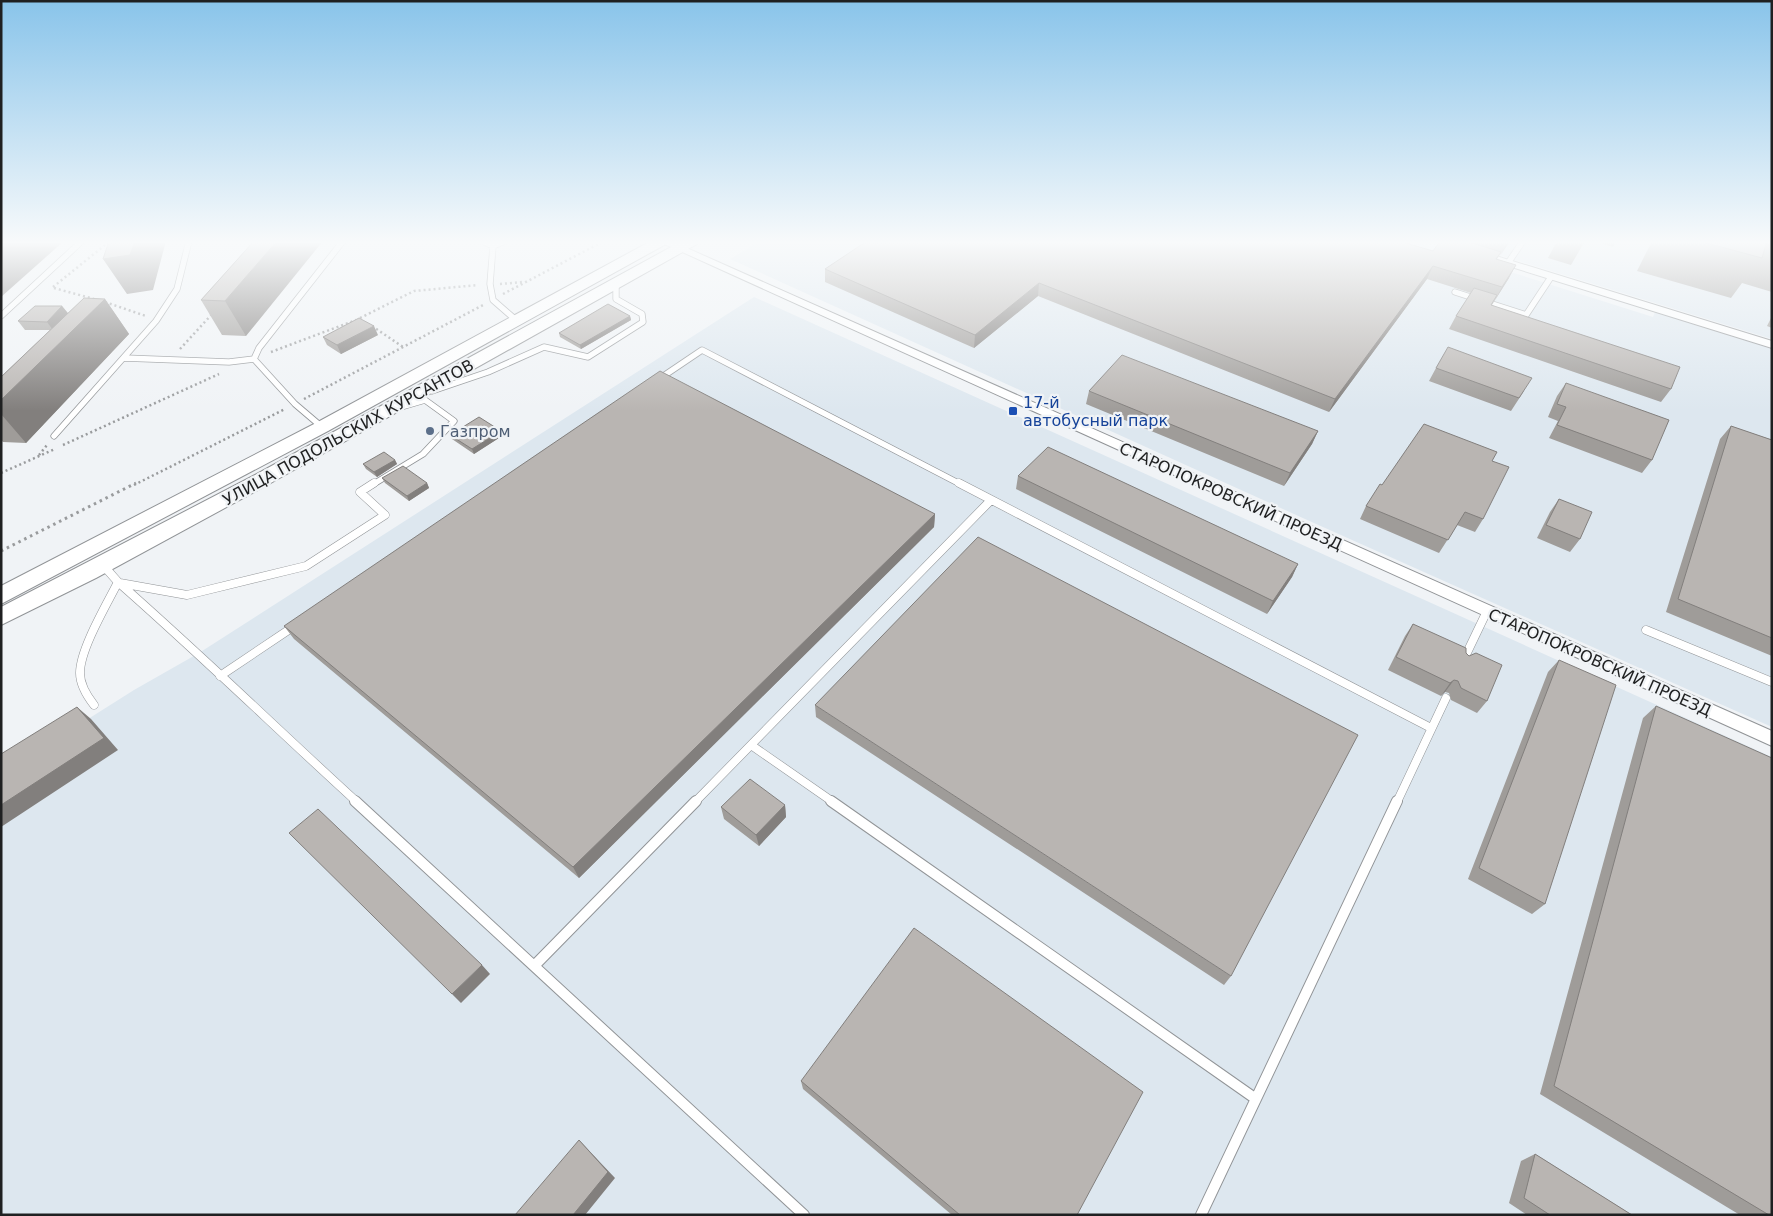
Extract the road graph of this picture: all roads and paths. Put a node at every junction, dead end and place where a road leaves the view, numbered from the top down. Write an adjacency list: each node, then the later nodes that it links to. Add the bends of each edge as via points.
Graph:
1 (20, 298): 16 (lane)
2 (84, 298): 19 (path)
3 (171, 298): 19 (lane)
4 (298, 298): 24 (lane)
5 (401, 298): 17 (path)
6 (497, 298): 14 (path)
7 (557, 298): 18 (main road, УЛИЦА ПОДОЛЬСКИХ КУРСАНТОВ)
8 (590, 298): 27 (main road, УЛИЦА ПОДОЛЬСКИХ КУРСАНТОВ)
9 (616, 298): 27 (lane, via 642,314 643,322 588,357 544,347 488,372)
10 (802, 298): 37 (street, СТАРОПОКРОВСКИЙ ПРОЕЗД)
11 (1473, 298): 12 (lane, via 1526,315)
12 (1537, 298)
13 (1618, 298): 20 (street)
14 (493, 300): 18 (lane); 21 (path)
15 (215, 311): 23 (path)
16 (1, 316)
17 (360, 318): 21 (path); 24 (path)
18 (516, 320): 30 (main road, УЛИЦА ПОДОЛЬСКИХ КУРСАНТОВ)
19 (156, 321): 22 (lane)
20 (1772, 345)
21 (403, 347): 28 (path)
22 (124, 358): 23 (lane); 31 (lane)
23 (170, 359): 24 (lane, via 230,362)
24 (254, 359): 28 (lane)
25 (227, 371): 32 (path)
26 (653, 384): 33 (lane, via 702,350)
27 (412, 398): 29 (main road, УЛИЦА ПОДОЛЬСКИХ КУРСАНТОВ)
28 (296, 404): 30 (lane); 34 (path)
29 (382, 414): 35 (main road, УЛИЦА ПОДОЛЬСКИХ КУРСАНТОВ); 36 (lane, via 425,400 454,421 423,454 360,492 385,515 306,566 187,595)
30 (322, 427): 38 (main road, УЛИЦА ПОДОЛЬСКИХ КУРСАНТОВ)
31 (54, 436)
32 (1, 472)
33 (991, 500): 46 (lane); 48 (lane)
34 (1, 551)
35 (103, 565): 36 (lane); 38 (main road, УЛИЦА ПОДОЛЬСКИХ КУРСАНТОВ)
36 (118, 582): 42 (lane, via 199,653); 45 (lane, via 99,619 79,671 84,690)
37 (1487, 611): 41 (lane); 47 (street, СТАРОПОКРОВСКИЙ ПРОЕЗД)
38 (2, 612)
39 (301, 621): 42 (lane)
40 (1646, 630): 43 (lane)
41 (1462, 663)
42 (220, 676): 49 (lane)
43 (1772, 682)
44 (1446, 698): 46 (lane)
45 (94, 705)
46 (1431, 728): 50 (lane)
47 (1772, 739)
48 (751, 745): 49 (lane); 50 (lane)
49 (534, 966): 51 (lane)
50 (1256, 1099): 52 (lane)
51 (804, 1215)
52 (1201, 1215)

